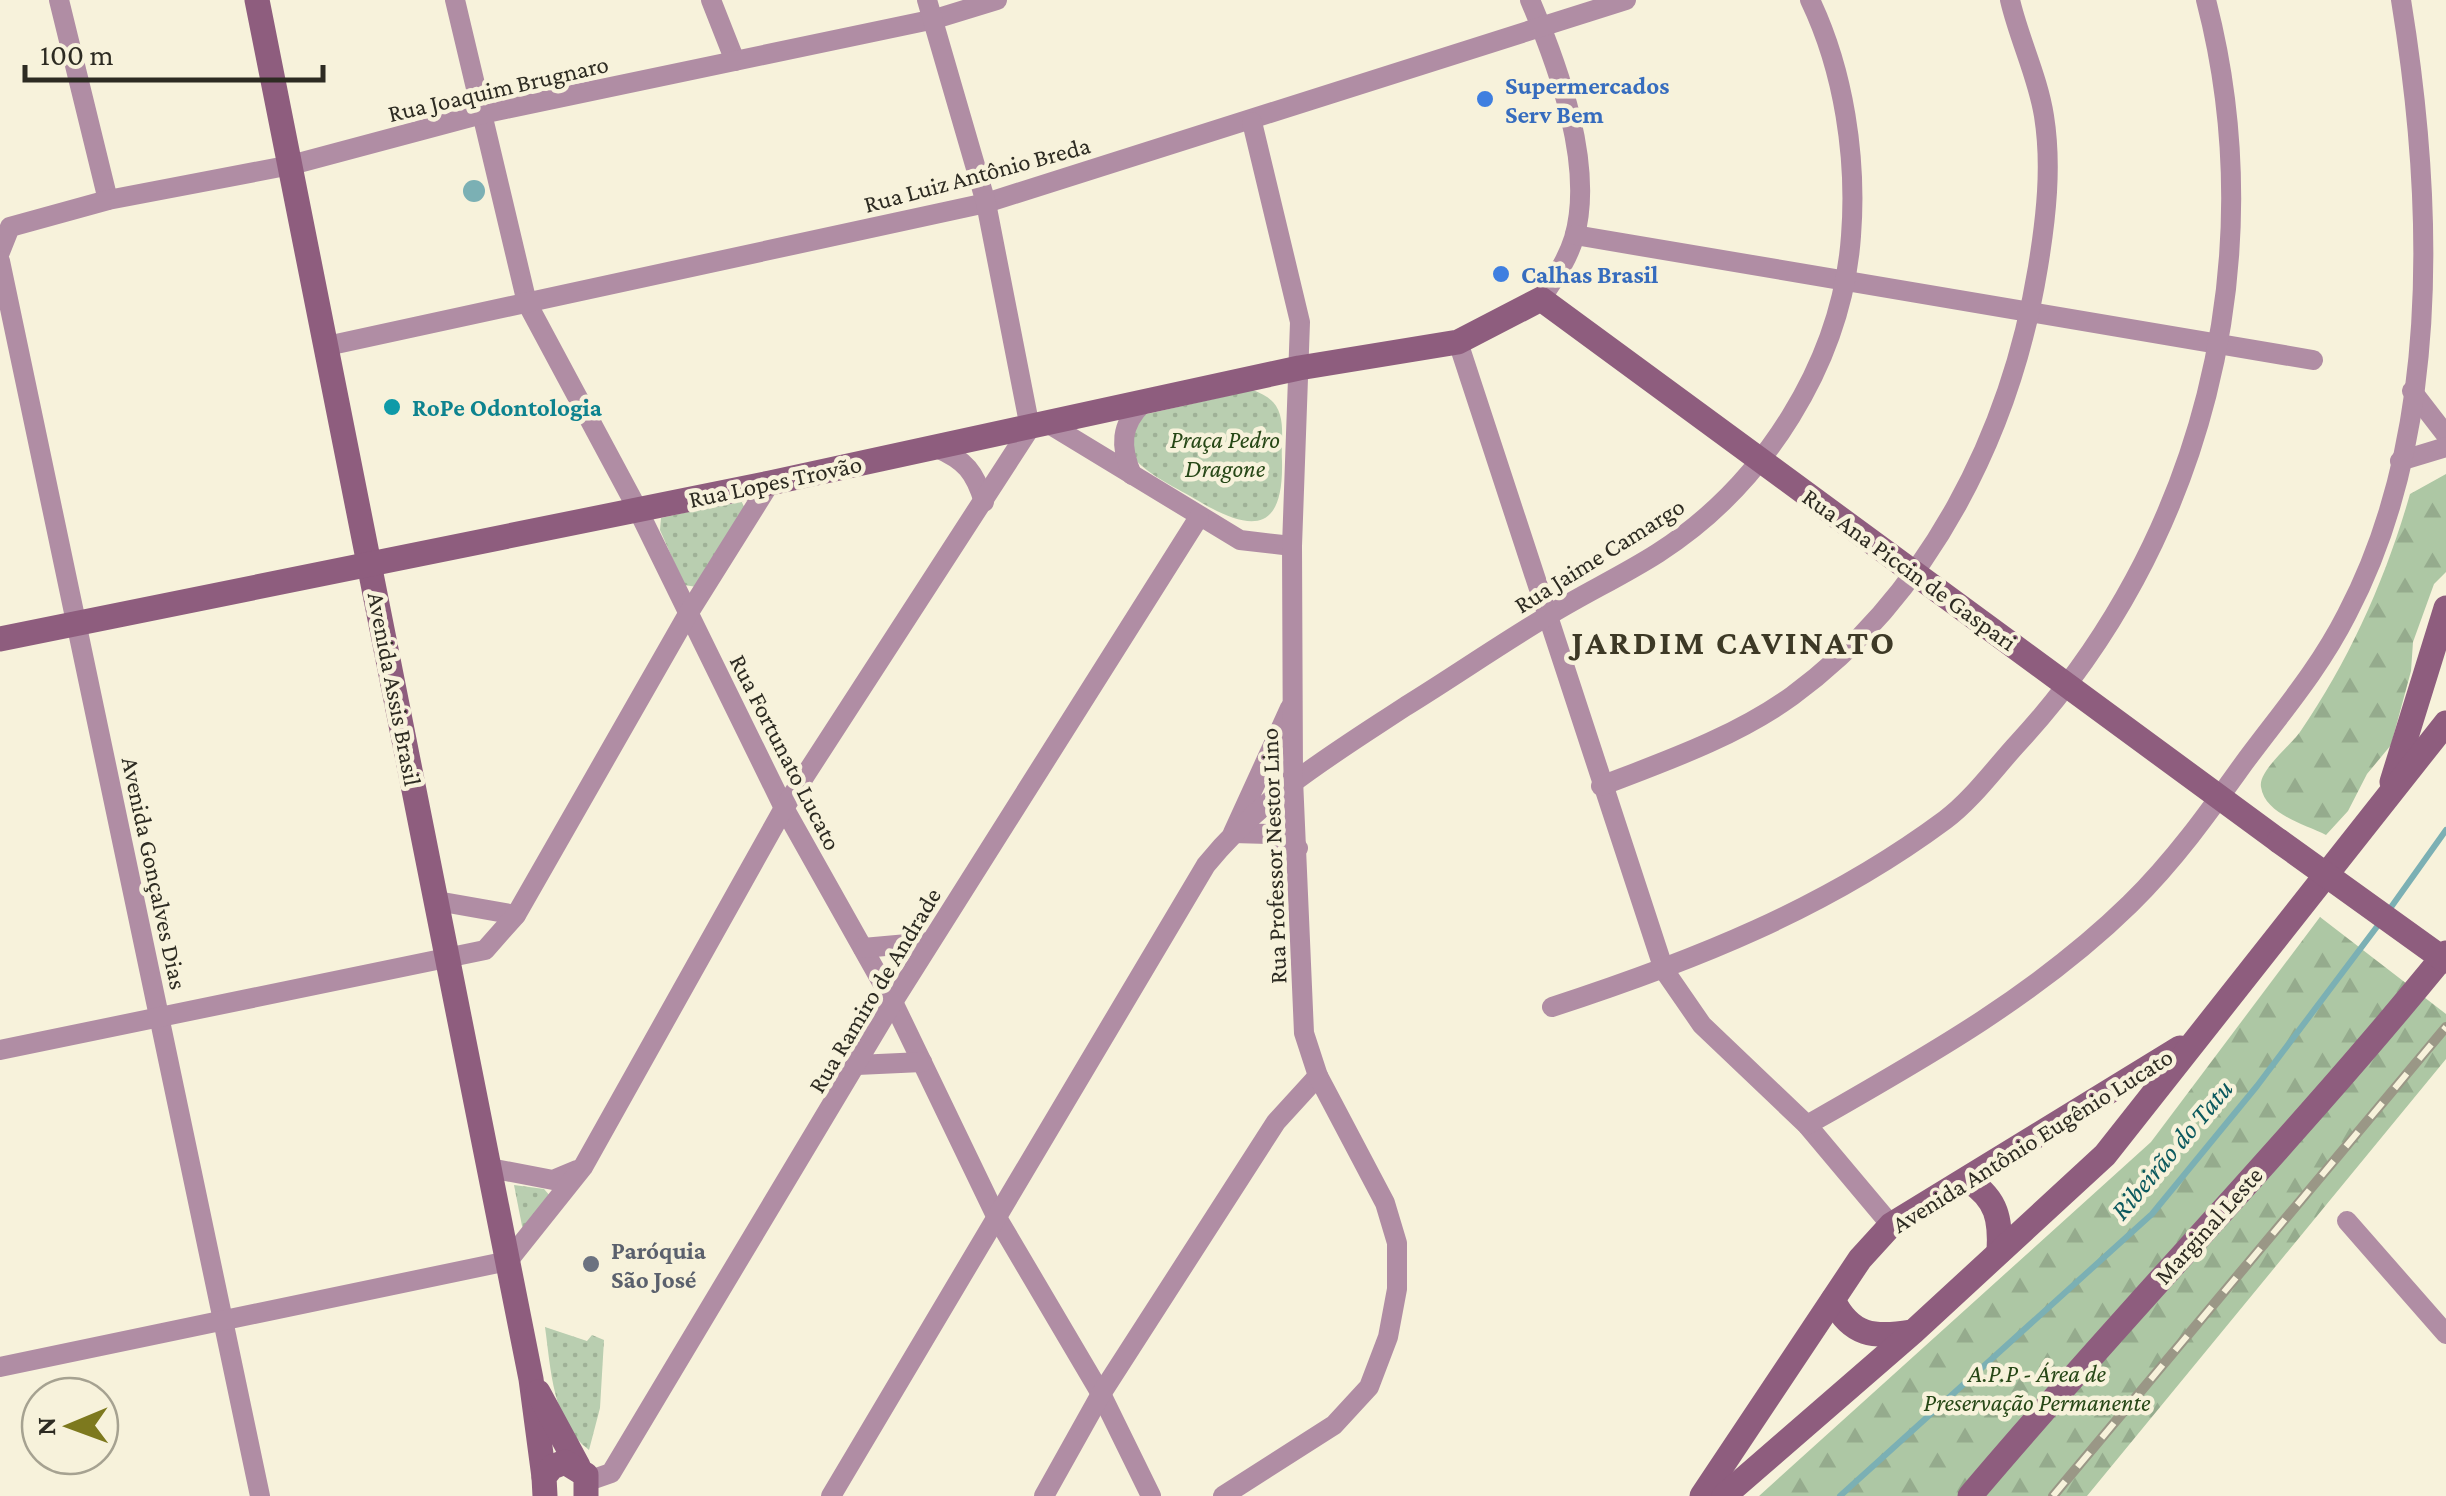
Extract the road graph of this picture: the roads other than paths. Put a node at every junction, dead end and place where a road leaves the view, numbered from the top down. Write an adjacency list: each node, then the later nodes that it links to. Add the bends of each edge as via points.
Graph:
1 (59, 0): 18 (street)
2 (257, 0): 17 (main road, Avenida Assis Brasil)
3 (455, 0): 15 (street, Rua Fortunato Lucato)
4 (711, 0): 14 (street)
5 (997, 0): 12 (street, Rua Joaquim Brugnaro)
6 (1530, 0): 13 (street)
7 (1626, 0): 13 (street, Rua Luiz Antônio Breda)
8 (1810, 0): 23 (street, Rua Jaime Camargo, via 1845,107 1854,196)
9 (2010, 0): 26 (street, via 2044,116 2048,207)
10 (2206, 0): 29 (street, via 2234,155 2232,256)
11 (2401, 0): 33 (street, via 2419,107 2425,265)
12 (931, 9): 14 (street, Rua Joaquim Brugnaro); 19 (street)
13 (1542, 27): 16 (street, Rua Luiz Antônio Breda); 20 (street, via 1579,166)
14 (735, 60): 15 (street, Rua Joaquim Brugnaro)
15 (482, 114): 17 (street, Rua Joaquim Brugnaro); 25 (street, Rua Fortunato Lucato)
16 (1252, 122): 19 (street, Rua Luiz Antônio Breda); 32 (street, Rua Professor Nestor Lino, via 1300,322)
17 (291, 165): 18 (street, Rua Joaquim Brugnaro); 30 (main road, Avenida Assis Brasil)
18 (108, 200): 21 (street, Rua Joaquim Brugnaro, via 10,226)
19 (986, 203): 25 (street, Rua Luiz Antônio Breda); 35 (street)
20 (1575, 235): 23 (street); 24 (street)
21 (0, 252)
22 (0, 261): 27 (street, Avenida Gonçalves Dias)
23 (1848, 281): 26 (street); 39 (street, Rua Jaime Camargo, via 1821,354)
24 (1541, 299): 28 (main road, Rua Lopes Trovão); 39 (main road, Rua Ana Piccin de Gaspari)
25 (527, 303): 30 (street, Rua Luiz Antônio Breda); 44 (street, Rua Fortunato Lucato)
26 (2030, 312): 29 (street); 48 (street, via 2004,404 1963,499)
27 (6, 334): 52 (street, Avenida Gonçalves Dias)
28 (1458, 342): 32 (main road, Rua Lopes Trovão); 51 (street)
29 (2220, 344): 31 (street); 54 (street, via 2166,520 2099,642)
30 (327, 346): 47 (main road, Avenida Assis Brasil)
31 (2313, 360)
32 (1299, 368): 34 (main road, Rua Lopes Trovão); 46 (street, Rua Professor Nestor Lino)
33 (2412, 391): 36 (street); 40 (street)
34 (1143, 402): 35 (main road, Rua Lopes Trovão); 41 (street, via 1123,434)
35 (1039, 426): 38 (main road, Rua Lopes Trovão); 41 (street); 43 (street)
36 (2446, 436)
37 (2446, 447): 40 (street)
38 (936, 448): 42 (main road, Rua Lopes Trovão); 43 (street, via 961,458)
39 (1762, 460): 48 (main road, Rua Ana Piccin de Gaspari); 51 (street, Rua Jaime Camargo, via 1712,513 1658,553)
40 (2400, 461): 59 (street, via 2383,530 2348,613 2300,694)
41 (1132, 475): 45 (street)
42 (770, 482): 44 (main road, Rua Lopes Trovão); 50 (street)
43 (984, 502): 61 (street)
44 (638, 510): 47 (main road, Rua Lopes Trovão); 50 (street, Rua Fortunato Lucato)
45 (1199, 517): 46 (street, via 1240,540); 66 (street, Rua Ramiro de Andrade)
46 (1292, 546): 55 (street, Rua Professor Nestor Lino)
47 (370, 565): 52 (main road, Rua Lopes Trovão); 64 (main road, Avenida Assis Brasil)
48 (1914, 572): 54 (main road, Rua Ana Piccin de Gaspari); 58 (street, via 1857,638 1792,696 1706,745)
49 (2446, 608): 60 (main road, Avenida Antônio Eugênio Lucato)
50 (688, 614): 61 (street, Rua Fortunato Lucato); 65 (street)
51 (1546, 616): 57 (street, Rua Jaime Camargo); 58 (street)
52 (74, 622): 53 (main road, Rua Lopes Trovão); 74 (street, Avenida Gonçalves Dias)
53 (0, 638)
54 (2067, 684): 59 (main road, Rua Ana Piccin de Gaspari); 71 (street, via 1950,817 1858,880)
55 (1292, 702): 57 (street, Rua Professor Nestor Lino); 62 (street)
56 (2446, 723): 60 (main road, Avenida Antônio Eugênio Lucato)
57 (1293, 779): 62 (street, Rua Jaime Camargo); 63 (street, Rua Professor Nestor Lino)
58 (1601, 786): 71 (street)
59 (2222, 796): 70 (main road, Rua Ana Piccin de Gaspari, bridge); 80 (street, via 2130,904 2033,986 1956,1040)
60 (2386, 801): 75 (main road, Avenida Antônio Eugênio Lucato)
61 (784, 808): 67 (street, Rua Fortunato Lucato); 81 (street)
62 (1232, 832): 63 (street, via 1270,834); 84 (street)
63 (1298, 848): 79 (street, Rua Professor Nestor Lino, via 1304,1033)
64 (437, 900): 65 (street); 69 (main road, Avenida Assis Brasil)
65 (516, 916): 69 (street, via 484,950)
66 (930, 942): 67 (street); 72 (street, Rua Ramiro de Andrade)
67 (862, 948): 72 (street, Rua Fortunato Lucato)
68 (2446, 953): 105 (main road, Marginal Leste, via 2367,1051)
69 (448, 958): 74 (street); 82 (main road, Avenida Assis Brasil)
70 (2446, 961)
71 (1664, 970): 73 (street); 80 (street, via 1702,1025)
72 (893, 1002): 77 (street, Rua Fortunato Lucato); 78 (street, Rua Ramiro de Andrade)
73 (1552, 1007)
74 (161, 1015): 76 (street); 90 (street, Avenida Gonçalves Dias)
75 (2197, 1037): 83 (main road, Avenida Antônio Eugênio Lucato); 87 (main road, Avenida Antônio Eugênio Lucato, via 2104,1155)
76 (0, 1050)
77 (922, 1062): 78 (street); 84 (street, Rua Fortunato Lucato)
78 (857, 1065): 96 (street, Rua Ramiro de Andrade, via 611,1473)
79 (1318, 1076): 95 (street, via 1276,1122); 102 (street, Rua Professor Nestor Lino, via 1363,1154 1396,1244 1388,1337 1369,1387 1334,1425)
80 (1807, 1125): 86 (street)
81 (583, 1167): 82 (street, via 553,1180); 88 (street)
82 (490, 1168): 88 (main road, Avenida Assis Brasil)
83 (1969, 1181): 86 (main road, Avenida Antônio Eugênio Lucato); 87 (main road, via 1995,1204)
84 (996, 1216): 95 (street, Rua Fortunato Lucato); 99 (street)
85 (2347, 1221): 92 (street)
86 (1890, 1225): 89 (main road, Avenida Antônio Eugênio Lucato)
87 (1999, 1252): 91 (main road, Avenida Antônio Eugênio Lucato)
88 (508, 1261): 90 (street); 94 (main road, Avenida Assis Brasil)
89 (1833, 1300): 91 (main road, via 1843,1320 1869,1336); 103 (main road, Avenida Antônio Eugênio Lucato)
90 (225, 1318): 93 (street); 98 (street, Avenida Gonçalves Dias)
91 (1913, 1332): 104 (main road, Avenida Antônio Eugênio Lucato)
92 (2446, 1334)
93 (0, 1366)
94 (531, 1378): 96 (main road, Avenida Assis Brasil); 97 (main road, Avenida Assis Brasil)
95 (1101, 1394): 100 (street); 101 (street, Rua Fortunato Lucato)
96 (584, 1481): 97 (main road, via 558,1464)
97 (544, 1487)
98 (260, 1496)
99 (831, 1496)
100 (1044, 1496)
101 (1150, 1496)
102 (1223, 1496)
103 (1702, 1496)
104 (1724, 1496)
105 (1970, 1496)

